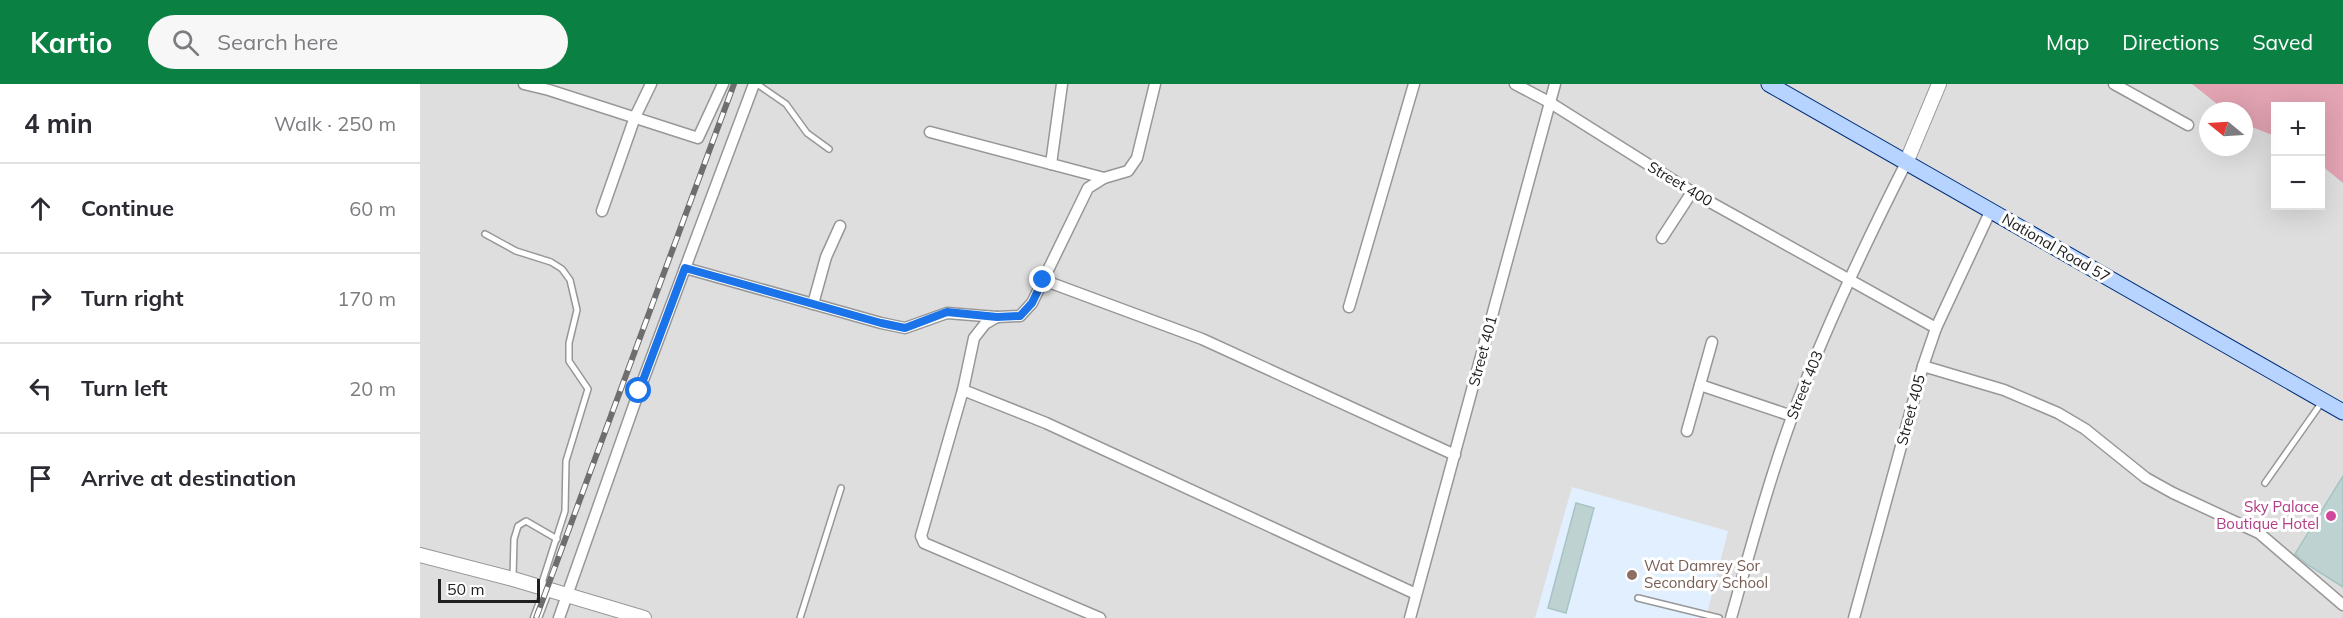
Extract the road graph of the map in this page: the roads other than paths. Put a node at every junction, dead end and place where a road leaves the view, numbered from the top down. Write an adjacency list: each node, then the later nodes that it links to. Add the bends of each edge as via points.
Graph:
1 (524, 84): 13 (street)
2 (651, 84): 15 (street)
3 (723, 84): 15 (street, via 698,138)
4 (756, 84): 18 (lane, via 786,104 807,133); 28 (street)
5 (1062, 84): 20 (street)
6 (1155, 84): 21 (street, via 1137,158 1128,171)
7 (1414, 84): 32 (street)
8 (1515, 84): 14 (street, Street 400)
9 (1555, 84): 14 (street, Street 401)
10 (1769, 84): 19 (main road, National Road 57)
11 (1940, 84): 19 (street)
12 (2114, 84): 16 (street)
13 (550, 87): 15 (street)
14 (1549, 102): 22 (street, Street 400); 43 (street, Street 401)
15 (635, 117): 24 (street)
16 (2188, 125)
17 (930, 132): 20 (street)
18 (829, 149)
19 (1906, 163): 23 (main road, National Road 57); 29 (street, Street 403)
20 (1051, 164): 21 (street)
21 (1104, 178): 30 (street, via 1088,188)
22 (1692, 192): 27 (street); 29 (street, Street 400)
23 (1991, 210): 34 (street, Street 405); 39 (main road, National Road 57)
24 (602, 211)
25 (840, 226): 31 (street, via 826,257)
26 (485, 234): 46 (lane, via 516,251 562,268 576,298 569,361 588,388 566,461 565,511)
27 (1662, 238)
28 (685, 268): 31 (street); 51 (street)
29 (1848, 279): 34 (street, Street 400); 41 (street, Street 403)
30 (1043, 280): 33 (street, via 1032,303 1020,316); 43 (street, via 1202,339)
31 (813, 304): 33 (street, via 905,328 947,312)
32 (1349, 307)
33 (997, 317): 38 (street, via 974,338)
34 (1936, 328): 36 (street, Street 405)
35 (1712, 342): 37 (street)
36 (1923, 366): 53 (street, via 2004,390 2058,413 2085,429 2146,478 2259,533); 62 (street, Street 405)
37 (1701, 385): 41 (street); 42 (street)
38 (963, 390): 50 (street, via 1046,423); 58 (street, via 921,540)
39 (2323, 401): 40 (main road, National Road 57); 44 (lane)
40 (2343, 412)
41 (1792, 416): 61 (street, Street 403)
42 (1687, 432)
43 (1455, 455): 50 (street, Street 401)
44 (2265, 483)
45 (841, 488): 57 (lane)
46 (557, 539): 48 (lane, via 526,521 518,526); 49 (lane)
47 (420, 555): 48 (street)
48 (513, 579): 49 (street)
49 (544, 588): 51 (street); 54 (street)
50 (1416, 594): 59 (street, Street 401)
51 (567, 595): 55 (street); 56 (street)
52 (1638, 598): 60 (lane)
53 (2343, 605)
54 (536, 618)
55 (559, 618)
56 (644, 618)
57 (800, 618)
58 (1100, 618)
59 (1410, 618)
60 (1719, 618)
61 (1731, 618)
62 (1854, 618)

